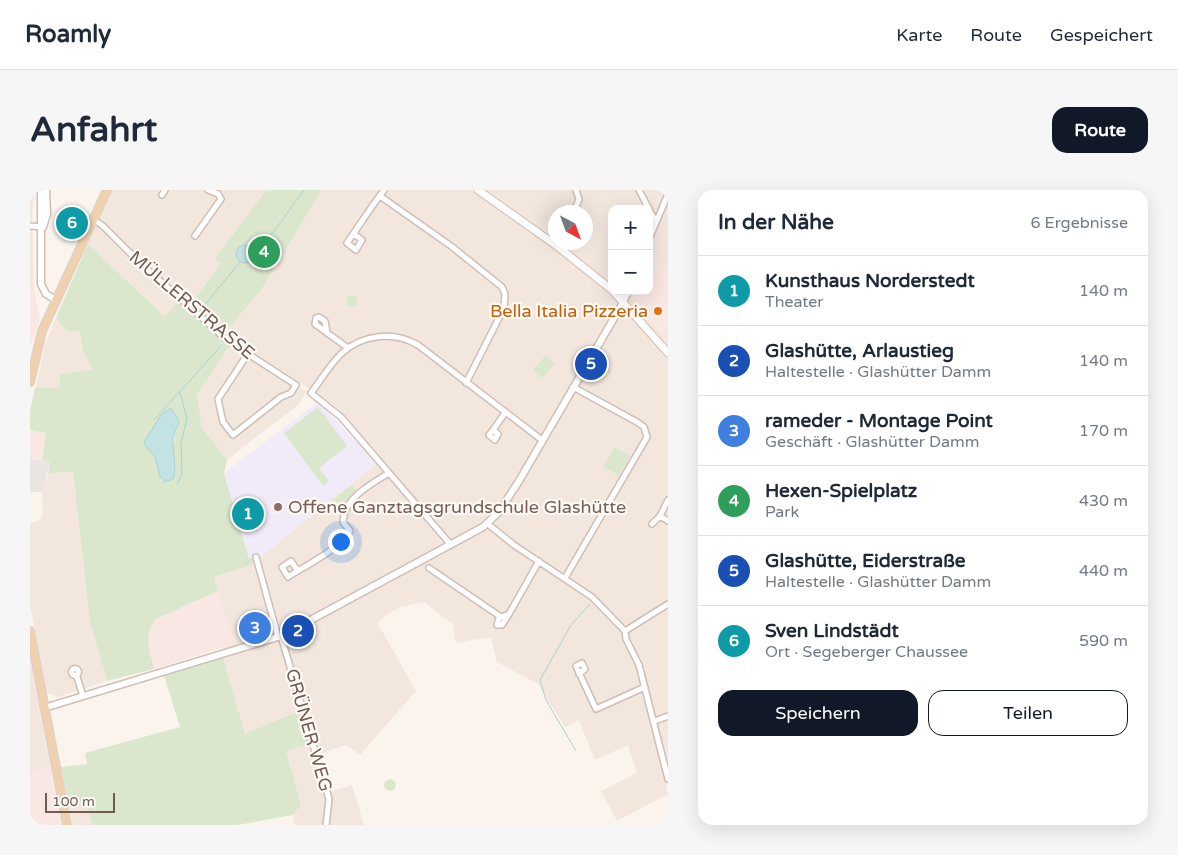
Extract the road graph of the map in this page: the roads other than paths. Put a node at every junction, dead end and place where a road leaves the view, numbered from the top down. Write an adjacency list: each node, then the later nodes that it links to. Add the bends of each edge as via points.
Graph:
1 (41, 190): 18 (street)
2 (48, 190): 18 (street)
3 (106, 190): 15 (main road)
4 (208, 190): 9 (street)
5 (384, 190): 11 (street)
6 (478, 190): 22 (main road)
7 (576, 190): 12 (street, via 579,199)
8 (639, 190): 13 (street)
9 (220, 192): 21 (street, via 222,199)
10 (668, 194): 16 (street)
11 (380, 196): 20 (street); 32 (street, via 502,287 504,308)
12 (577, 205)
13 (647, 205)
14 (653, 216): 16 (street)
15 (93, 219): 26 (main road); 30 (street, MÜLLERSTRASSE, via 174,294)
16 (656, 222): 19 (street)
17 (30, 226): 18 (street)
18 (43, 227): 26 (street, via 41,284 46,294)
19 (653, 229)
20 (354, 234)
21 (195, 236)
22 (548, 237)
23 (565, 250): 24 (main road)
24 (608, 288)
25 (623, 297): 29 (main road); 33 (street)
26 (56, 300): 31 (main road, via 39,342)
27 (327, 333): 28 (street)
28 (348, 348): 32 (street, via 375,338 402,337 418,345); 37 (street, via 311,393 341,417)
29 (668, 353)
30 (247, 355): 30 (street, MÜLLERSTRASSE, via 296,385 291,393 281,397 233,435 222,422 218,399)
31 (30, 382)
32 (466, 382): 34 (street)
33 (573, 388): 36 (street); 48 (street, via 638,422 644,427 647,437)
34 (505, 412): 35 (street); 36 (street)
35 (492, 430)
36 (542, 440): 41 (street, via 499,512)
37 (389, 472): 43 (street); 47 (street, via 351,501 343,518 350,531 346,536)
38 (668, 500): 39 (street)
39 (660, 516): 40 (street); 42 (street)
40 (668, 521)
41 (488, 524): 43 (street); 45 (street)
42 (652, 524)
43 (451, 545): 54 (street)
44 (256, 557): 54 (street, GRÜNER WEG)
45 (539, 561): 48 (street); 50 (street)
46 (429, 568): 51 (street)
47 (298, 571)
48 (565, 578): 53 (street, via 592,597)
49 (668, 604): 53 (street)
50 (509, 614): 51 (street); 51 (street, via 498,626 497,621)
51 (501, 617)
52 (30, 631): 59 (main road)
53 (625, 631): 57 (street)
54 (280, 637): 58 (street); 64 (street, GRÜNER WEG, via 329,799)
55 (579, 674): 57 (street, via 596,709)
56 (77, 677): 58 (street)
57 (645, 687): 61 (street)
58 (83, 696): 59 (street)
59 (44, 708): 63 (main road)
60 (668, 716): 61 (street)
61 (655, 721): 62 (street)
62 (668, 779)
63 (67, 825)
64 (326, 825)

